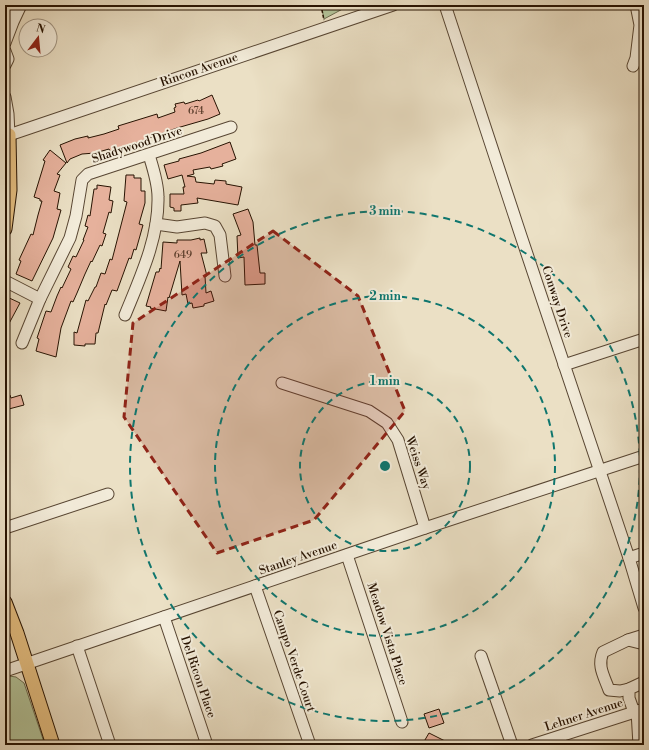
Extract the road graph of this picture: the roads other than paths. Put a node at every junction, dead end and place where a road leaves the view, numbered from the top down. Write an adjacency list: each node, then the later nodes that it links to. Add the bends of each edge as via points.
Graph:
1 (12, 5): 6 (street)
2 (21, 5): 7 (street)
3 (393, 5): 13 (street, Rincon Avenue)
4 (446, 5): 23 (street, Conway Drive)
5 (636, 5): 10 (street, via 640,25)
6 (5, 18)
7 (5, 43)
8 (5, 51): 9 (street, via 8,59)
9 (5, 65)
10 (633, 66)
11 (5, 97): 13 (street, via 8,114)
12 (231, 127): 14 (street, Shadywood Drive)
13 (6, 133): 16 (main road, via 10,190)
14 (149, 155): 15 (street, via 155,173 158,196); 19 (street, Shadywood Drive, via 88,174 82,180 70,238)
15 (156, 224): 17 (street, via 177,227 205,223 215,226 220,235); 20 (street, via 146,262)
16 (5, 229)
17 (225, 276)
18 (5, 281): 19 (street)
19 (40, 299): 22 (street, Shadywood Drive)
20 (125, 315)
21 (644, 339): 23 (street)
22 (22, 343)
23 (564, 365): 26 (street, Conway Drive)
24 (282, 383): 29 (street, Weiss Way, via 369,411 387,423 398,440)
25 (644, 456): 26 (street, Stanley Avenue)
26 (599, 471): 29 (street, Stanley Avenue); 32 (street, Conway Drive)
27 (108, 494): 28 (street)
28 (5, 528)
29 (425, 528): 31 (street, Stanley Avenue)
30 (644, 553): 32 (street)
31 (347, 555): 33 (street, Stanley Avenue); 47 (street, Meadow Vista Place)
32 (629, 558): 35 (street, Conway Drive)
33 (255, 586): 36 (street, Stanley Avenue); 51 (street, Campo Verde Court)
34 (5, 603): 42 (main road)
35 (644, 608)
36 (164, 616): 40 (street, Stanley Avenue); 50 (street, Del Ricon Place)
37 (644, 634): 38 (street)
38 (628, 640): 39 (street); 45 (street, via 604,652 600,660 609,690)
39 (644, 644)
40 (77, 646): 42 (street, Stanley Avenue); 49 (street)
41 (481, 656): 52 (street)
42 (27, 663): 43 (street, Stanley Avenue); 48 (main road)
43 (5, 671)
44 (644, 682): 45 (street)
45 (629, 689): 46 (street, via 629,698)
46 (638, 711): 53 (street, Lehner Avenue); 54 (street)
47 (402, 722)
48 (53, 745)
49 (110, 745)
50 (207, 745)
51 (310, 745)
52 (512, 745)
53 (532, 745)
54 (639, 745)

